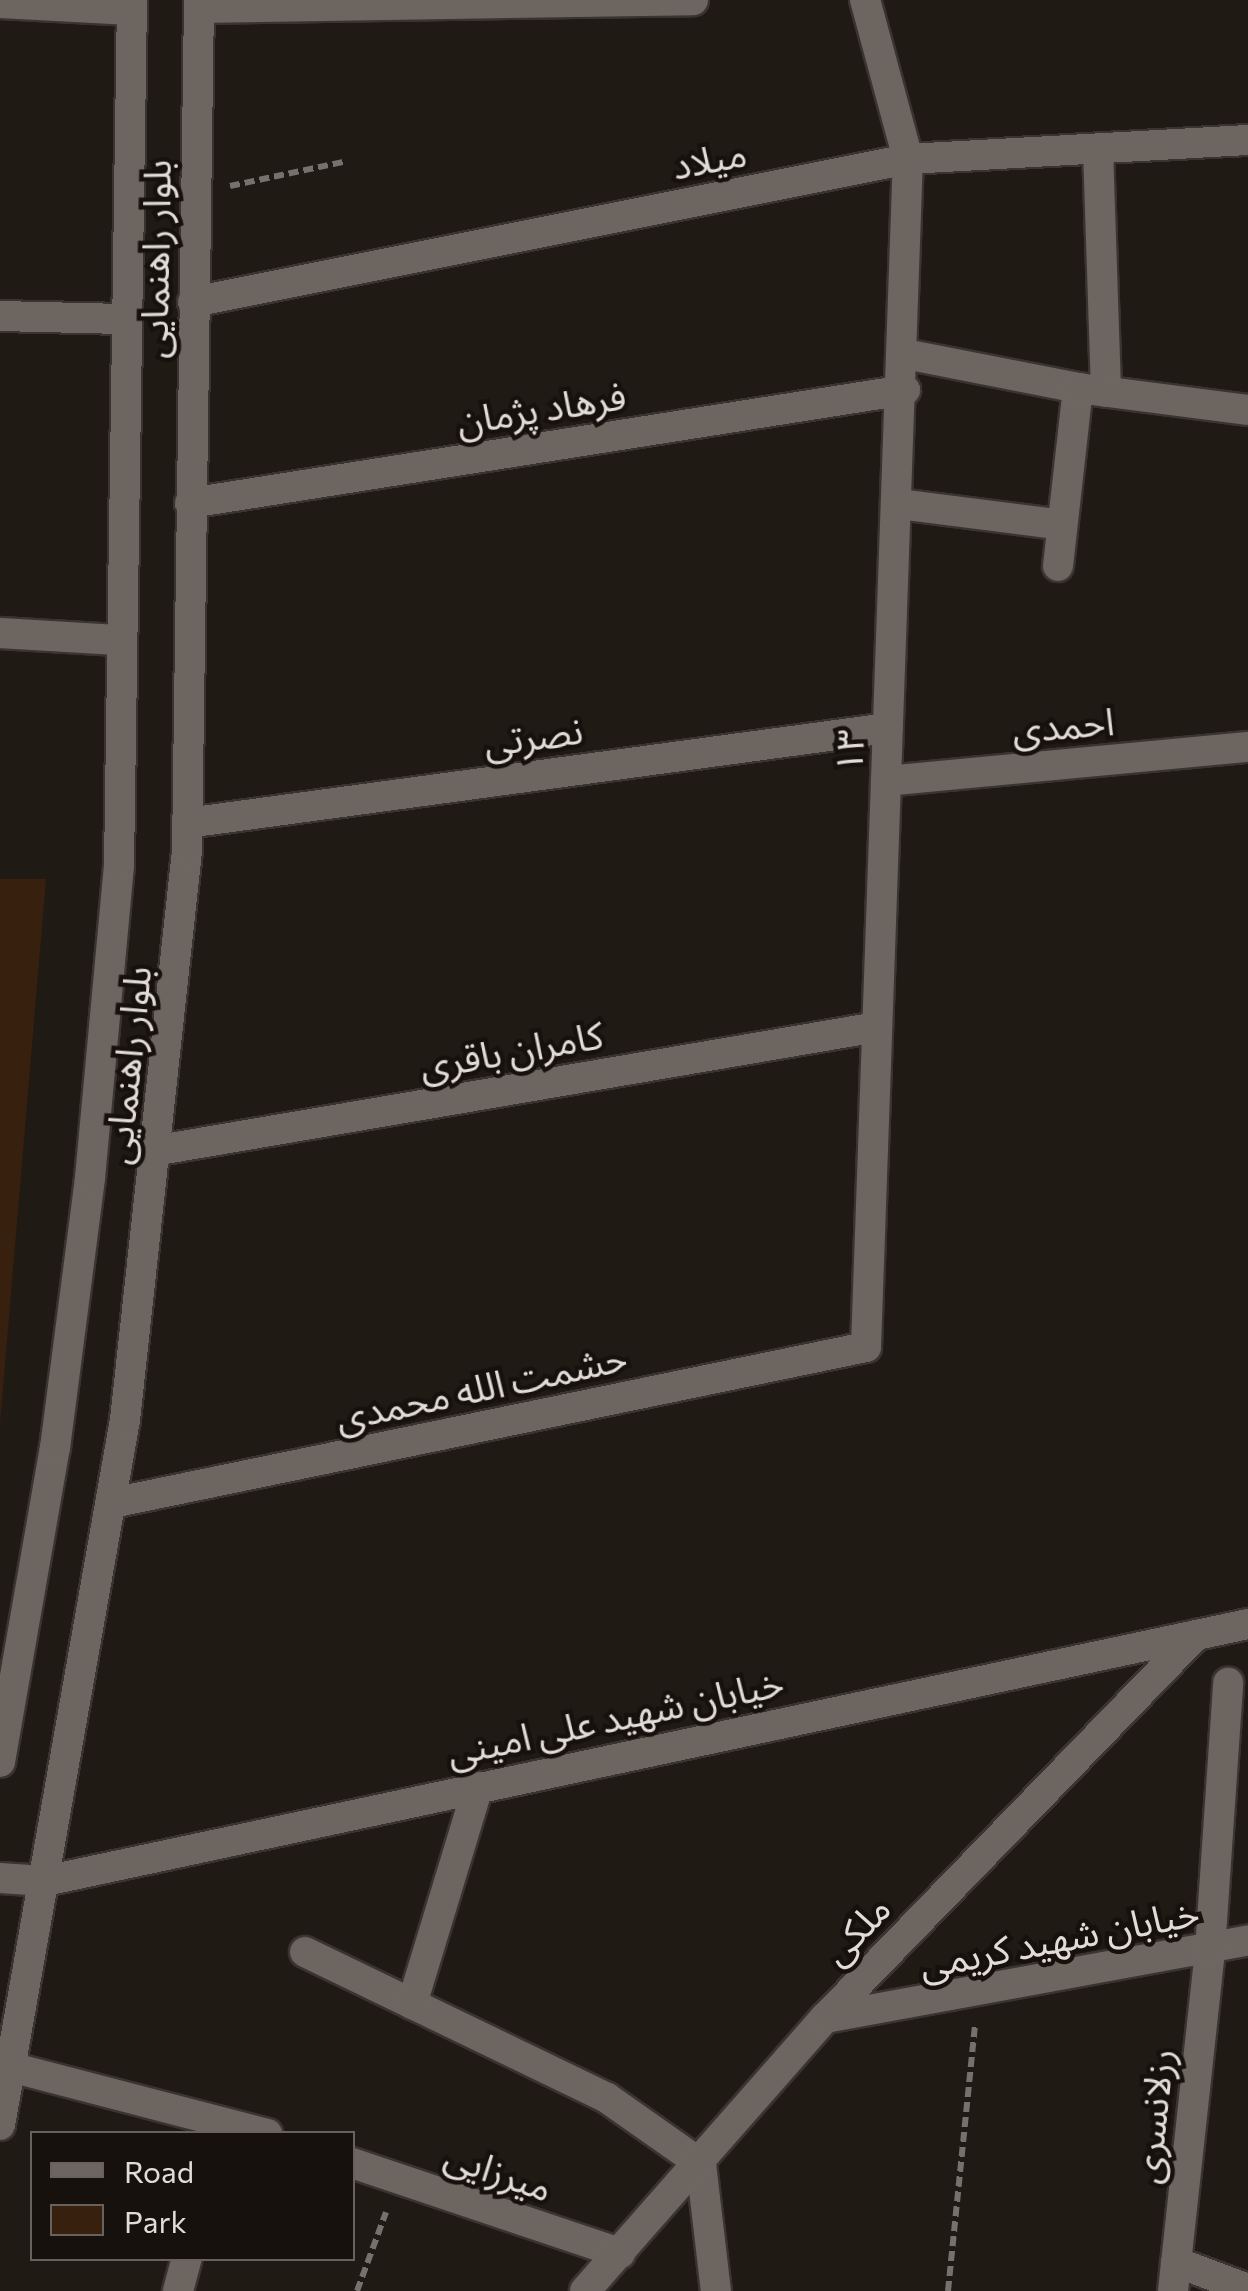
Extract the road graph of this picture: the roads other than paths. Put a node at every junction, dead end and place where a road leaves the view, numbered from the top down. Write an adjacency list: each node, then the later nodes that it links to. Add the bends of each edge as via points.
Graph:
1 (694, 0): 4 (street)
2 (865, 0): 8 (street, ۱۳)
3 (0, 3): 5 (street)
4 (199, 4): 9 (street, بلوار راهنمایی)
5 (132, 5): 11 (street, بلوار راهنمایی)
6 (1248, 140): 7 (street, میلاد)
7 (1098, 148): 8 (street, میلاد); 14 (street)
8 (908, 159): 9 (street, میلاد); 12 (street, ۱۳)
9 (193, 302): 16 (street, بلوار راهنمایی)
10 (0, 316): 11 (street)
11 (125, 318): 21 (street, بلوار راهنمایی)
12 (905, 354): 13 (street, ۱۳); 14 (street)
13 (904, 390): 16 (street, فرهاد پژمان); 17 (street, ۱۳)
14 (1092, 390): 15 (street); 18 (street)
15 (1248, 410)
16 (190, 503): 25 (street, بلوار راهنمایی)
17 (899, 504): 18 (street); 22 (street, ۱۳)
18 (1062, 524): 19 (street)
19 (1058, 566)
20 (0, 633): 21 (street)
21 (119, 640): 33 (street, بلوار راهنمایی, via 119,866 90,1178 55,1448)
22 (888, 728): 24 (street, ۱۳); 25 (street, نصرتی)
23 (1248, 747): 24 (street, احمدی)
24 (886, 781): 26 (street, ۱۳)
25 (188, 822): 27 (street, بلوار راهنمایی)
26 (878, 1027): 27 (street, کامران باقری); 28 (street, ۱۳)
27 (159, 1150): 29 (street, بلوار راهنمایی)
28 (866, 1347): 29 (street, حشمت الله محمدی)
29 (112, 1503): 36 (street, بلوار راهنمایی)
30 (1248, 1624): 31 (street, خیابان شهید علی امینی)
31 (1196, 1635): 34 (street, خیابان شهید علی امینی); 41 (street, ملکی)
32 (1228, 1682): 38 (street, رزلانسری)
33 (0, 1762)
34 (478, 1787): 36 (street, خیابان شهید علی امینی); 40 (street)
35 (0, 1878): 36 (street, خیابان شهید علی امینی)
36 (46, 1881): 42 (street, بلوار راهنمایی)
37 (1248, 1940): 38 (street, خیابان شهید کریمی)
38 (1210, 1950): 41 (street, خیابان شهید کریمی); 50 (street, رزلانسری)
39 (304, 1952): 40 (street)
40 (412, 2004): 47 (street, via 607,2098)
41 (825, 2018): 47 (street, ملکی)
42 (10, 2067): 43 (street, بلوار راهنمایی); 44 (street)
43 (0, 2126)
44 (223, 2126): 45 (street)
45 (250, 2131)
46 (355, 2163): 48 (street, میرزایی)
47 (701, 2164): 48 (street, ملکی); 54 (street)
48 (620, 2253): 53 (street, ملکی)
49 (186, 2261): 52 (street)
50 (1175, 2277): 51 (street)
51 (1248, 2288)
52 (178, 2291)
53 (585, 2291)
54 (716, 2291)

